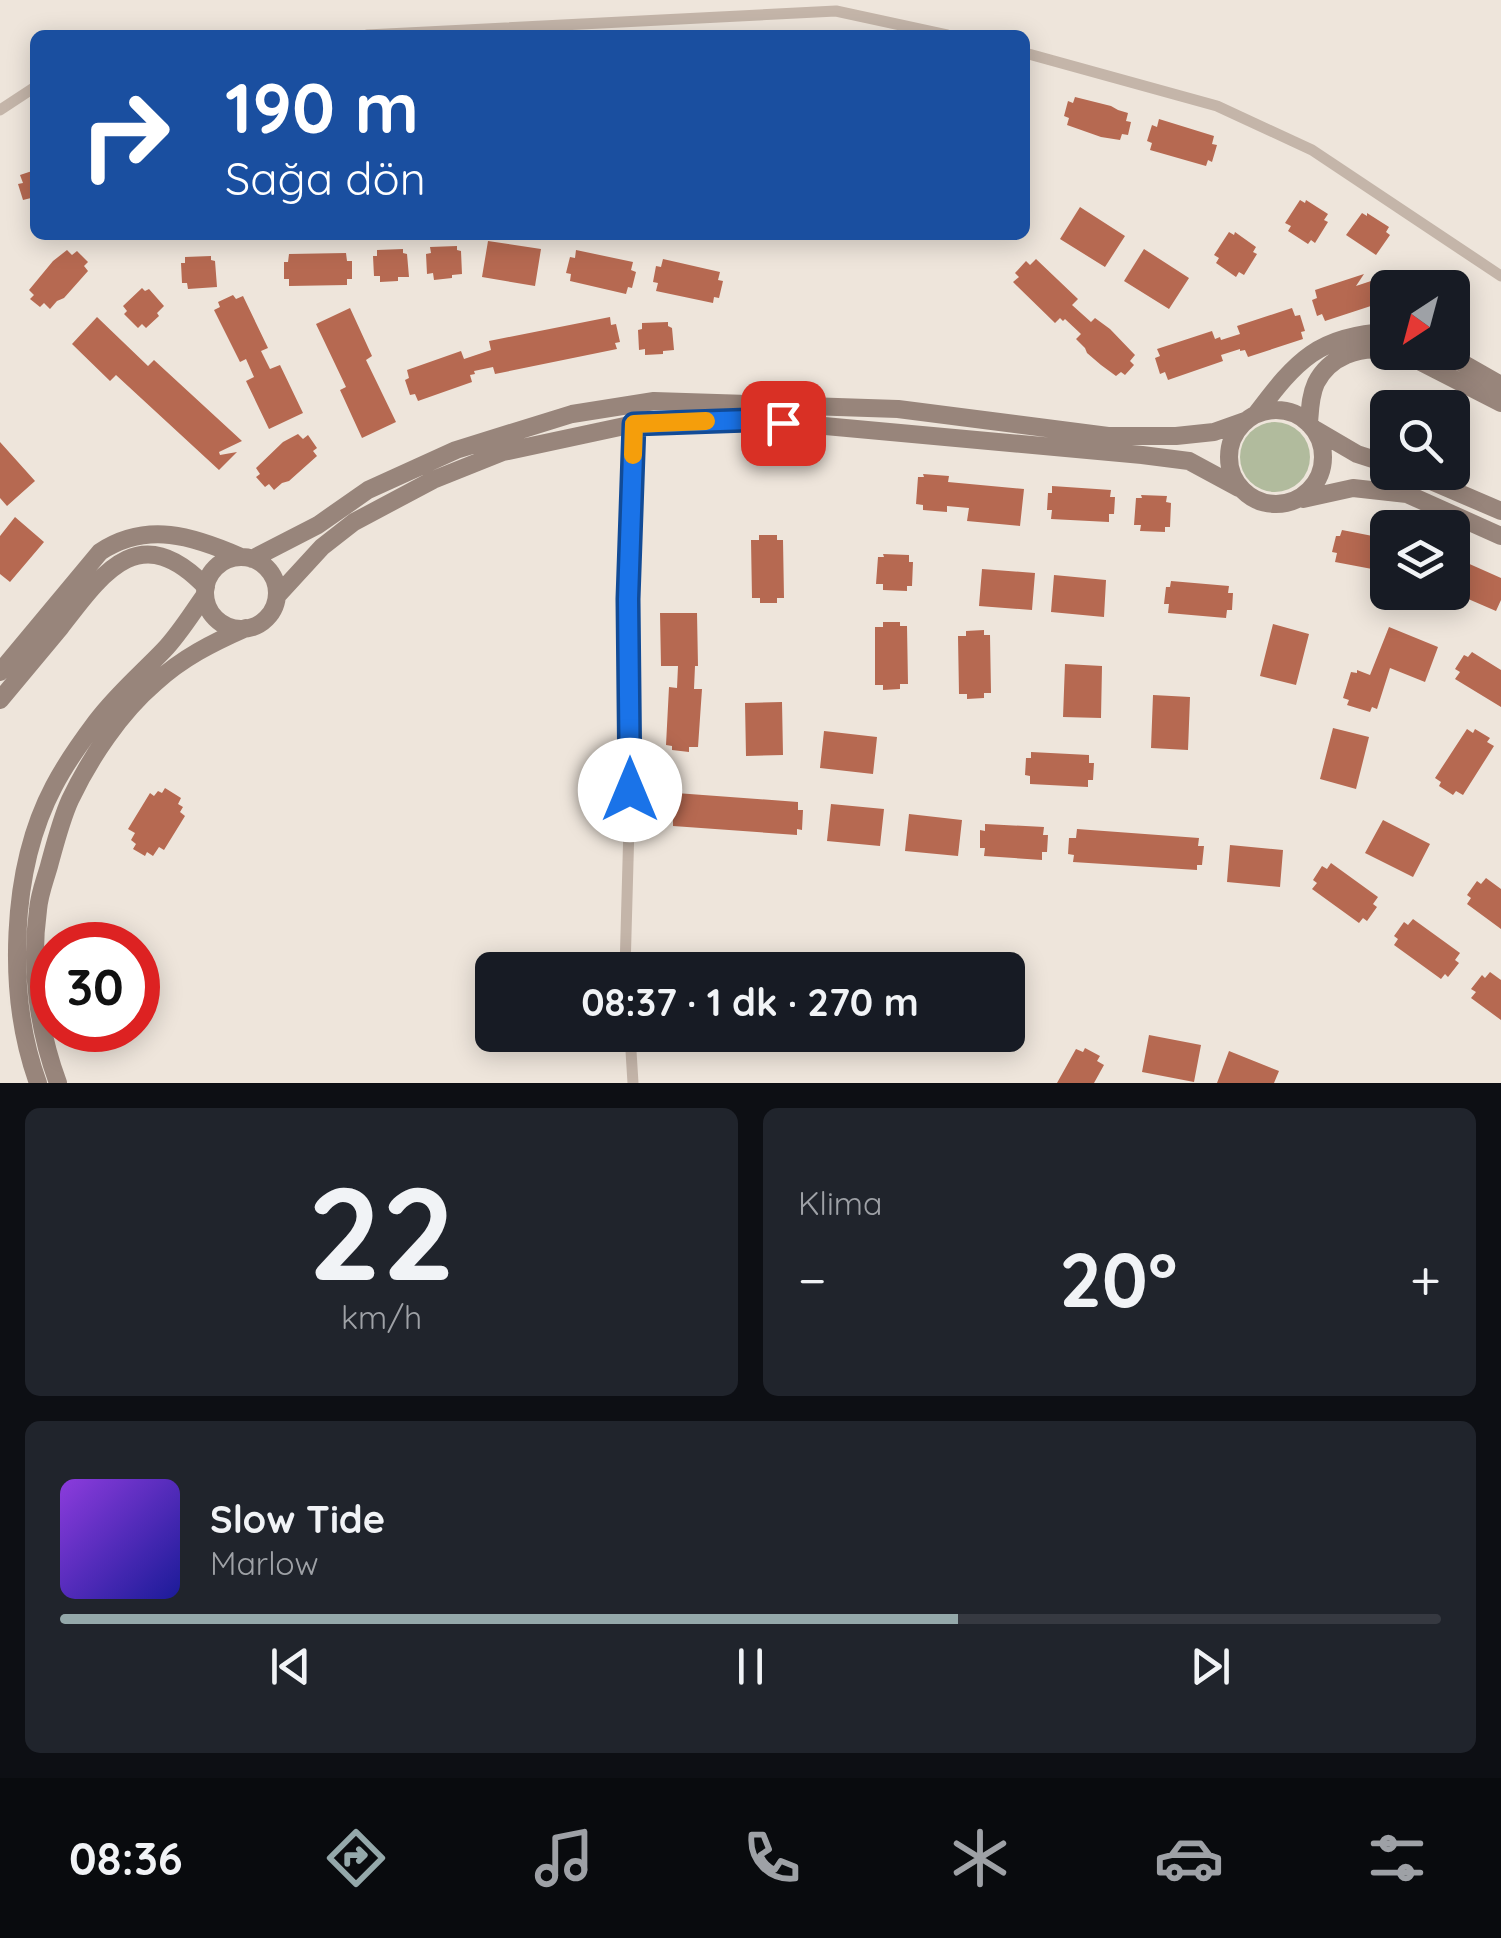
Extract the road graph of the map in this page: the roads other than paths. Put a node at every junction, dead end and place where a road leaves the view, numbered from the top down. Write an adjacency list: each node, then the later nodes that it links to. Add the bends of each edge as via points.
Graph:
1 (461, 30): 2 (street, via 836,10)
2 (925, 30)
3 (1030, 53): 6 (street, via 1217,106 1312,150)
4 (30, 90): 5 (street)
5 (0, 110)
6 (1501, 276)
7 (1370, 334): 14 (street, via 1318,349)
8 (1370, 351): 16 (street, via 1350,352 1325,369 1310,402)
9 (1470, 367): 11 (street)
10 (1436, 370): 12 (street)
11 (1501, 385)
12 (1501, 403)
13 (628, 405): 14 (street, via 654,400 898,408 1108,436 1214,432); 15 (street); 23 (street, via 572,414 456,450)
14 (1251, 417): 16 (street, via 1287,411); 18 (street, via 1229,446)
15 (634, 424): 18 (street, via 748,420 1142,455 1189,461); 25 (street, via 503,452 433,480 354,522); 29 (street)
16 (1311, 426): 17 (street); 20 (street, via 1324,460 1320,476)
17 (1370, 458)
18 (1240, 488): 20 (street, via 1265,504)
19 (1452, 490): 21 (street)
20 (1297, 500): 22 (street, via 1353,488 1407,494)
21 (1501, 511)
22 (1501, 536)
23 (246, 558): 24 (street, via 219,564); 25 (street, via 270,572); 27 (street, via 168,533 115,542)
24 (206, 591): 26 (street, via 214,616); 28 (street, via 178,562 160,556 133,556 112,566); 31 (street, via 167,648 95,722 53,788 37,829 22,886 18,987)
25 (277, 596): 26 (street, via 267,617)
26 (246, 628): 32 (street, via 188,656 153,684 122,716 69,803 38,907 36,936 37,996)
27 (0, 672)
28 (0, 700)
29 (625, 952)
30 (631, 1052): 33 (street)
31 (38, 1083)
32 (58, 1083)
33 (634, 1083)

